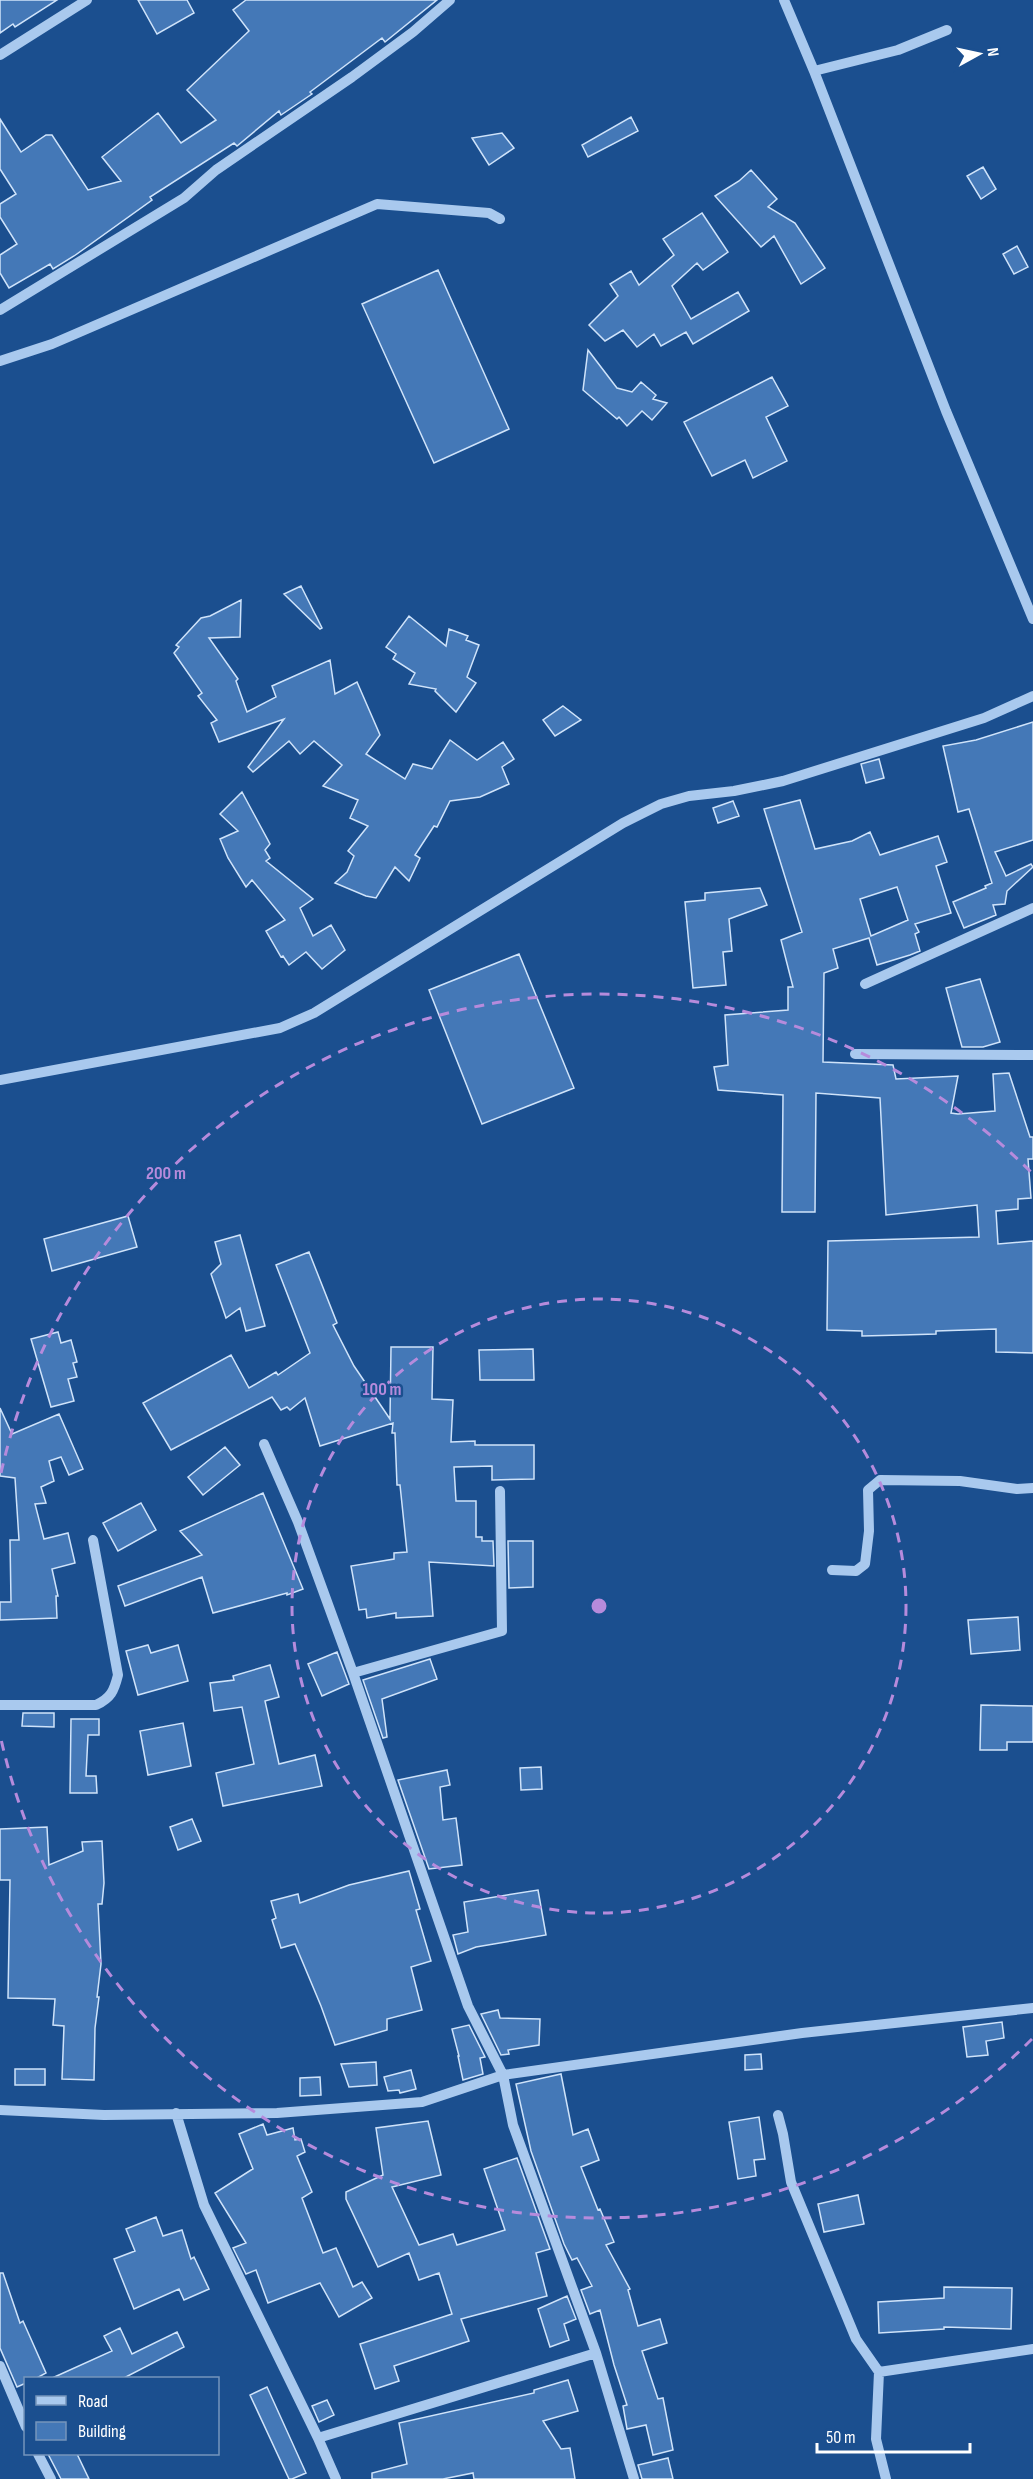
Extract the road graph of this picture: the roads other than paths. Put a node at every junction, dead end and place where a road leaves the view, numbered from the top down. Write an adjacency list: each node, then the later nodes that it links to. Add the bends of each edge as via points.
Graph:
1 (87, 0): 5 (street)
2 (450, 0): 8 (street, via 361,71 216,170 184,198)
3 (784, 0): 6 (street)
4 (947, 30): 6 (street, via 898,50)
5 (0, 55)
6 (814, 70): 10 (street, via 946,411)
7 (500, 219): 9 (street, via 489,213 377,204 52,344)
8 (2, 306)
9 (0, 361)
10 (1033, 619)
11 (1033, 696): 16 (street, via 984,718 783,781 661,804 623,823 314,1013 280,1028)
12 (1033, 908): 13 (street)
13 (865, 984)
14 (855, 1054): 15 (street)
15 (1033, 1055)
16 (0, 1080)
17 (264, 1444): 22 (street, via 298,1522)
18 (1033, 1488): 21 (street, via 960,1481 880,1480 868,1490 865,1564 856,1571)
19 (500, 1491): 22 (street, via 502,1631)
20 (93, 1540): 23 (street, via 118,1675 114,1691 108,1700 96,1705)
21 (832, 1570)
22 (353, 1673): 25 (street, via 468,2006)
23 (0, 1705)
24 (1033, 2008): 25 (street, via 802,2033)
25 (503, 2075): 27 (street, via 422,2102 277,2113); 30 (street, via 513,2125 529,2173)
26 (0, 2110): 27 (street, via 104,2115)
27 (176, 2113): 34 (street, via 204,2205)
28 (778, 2115): 32 (street, via 791,2182 856,2338)
29 (1033, 2349): 32 (street)
30 (596, 2353): 34 (street); 38 (street)
31 (0, 2366): 33 (street)
32 (879, 2372): 39 (street, via 876,2439)
33 (24, 2422)
34 (318, 2438): 37 (street)
35 (39, 2455): 36 (street)
36 (51, 2479)
37 (336, 2479)
38 (634, 2479)
39 (886, 2479)

